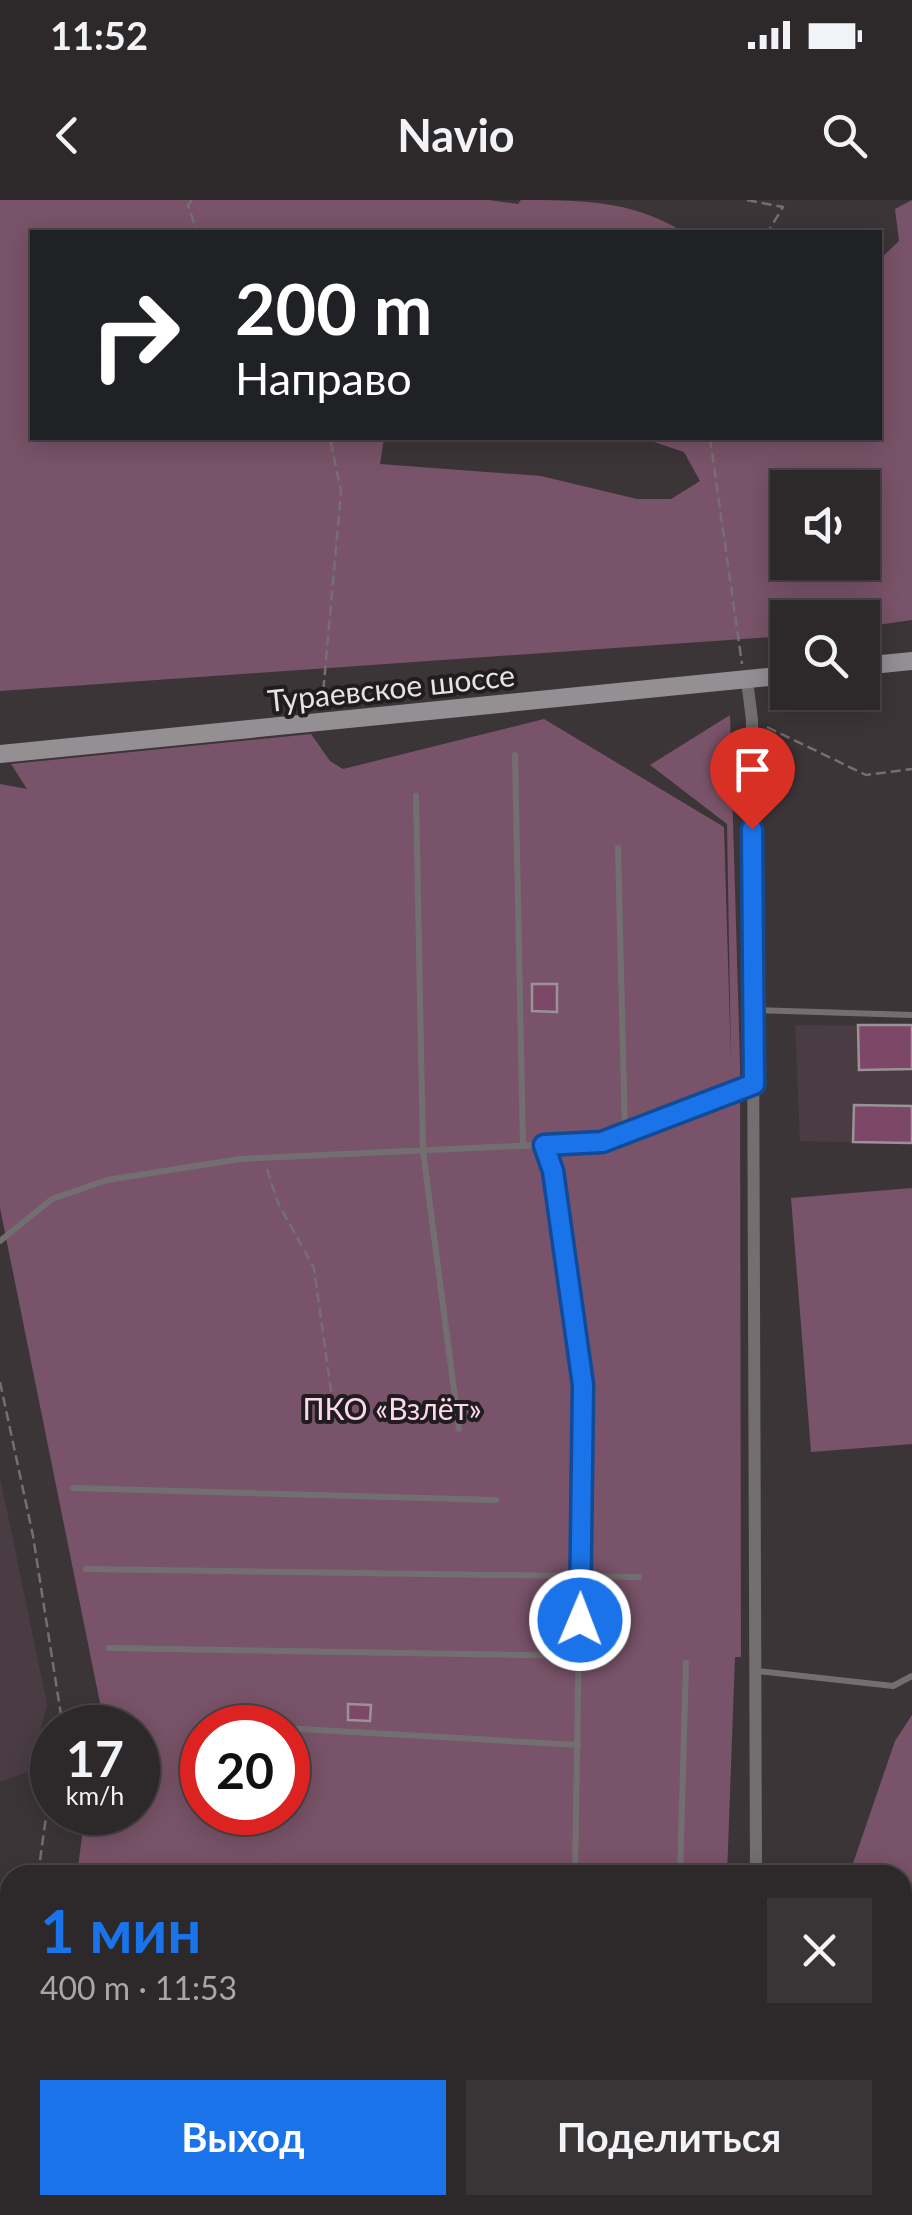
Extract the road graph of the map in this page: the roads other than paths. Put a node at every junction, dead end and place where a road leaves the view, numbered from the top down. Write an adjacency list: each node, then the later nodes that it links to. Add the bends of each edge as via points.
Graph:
1 (912, 661): 2 (main road)
2 (880, 664)
3 (770, 677): 4 (main road, Тураевское шоссе)
4 (748, 680): 5 (main road, Тураевское шоссе); 9 (street)
5 (0, 754)
6 (514, 756): 14 (lane)
7 (416, 796): 15 (lane)
8 (618, 848): 12 (lane)
9 (753, 1010): 10 (lane); 11 (street)
10 (912, 1014)
11 (754, 1084): 12 (lane); 26 (street)
12 (624, 1133): 13 (lane, via 602,1142)
13 (544, 1145): 14 (lane); 22 (lane, via 583,1385)
14 (523, 1146): 15 (lane)
15 (422, 1150): 16 (lane, via 264,1158 107,1180 52,1199); 17 (lane)
16 (0, 1241)
17 (459, 1430)
18 (74, 1488): 19 (lane)
19 (496, 1500)
20 (86, 1570): 22 (lane)
21 (639, 1577): 22 (lane)
22 (581, 1578): 24 (lane)
23 (110, 1648): 24 (lane)
24 (580, 1656): 29 (lane)
25 (686, 1663): 31 (lane)
26 (755, 1671): 27 (lane, via 893,1686); 32 (street)
27 (912, 1676)
28 (310, 1730): 29 (lane)
29 (578, 1745): 30 (lane)
30 (575, 1865)
31 (680, 1865)
32 (756, 1865)

